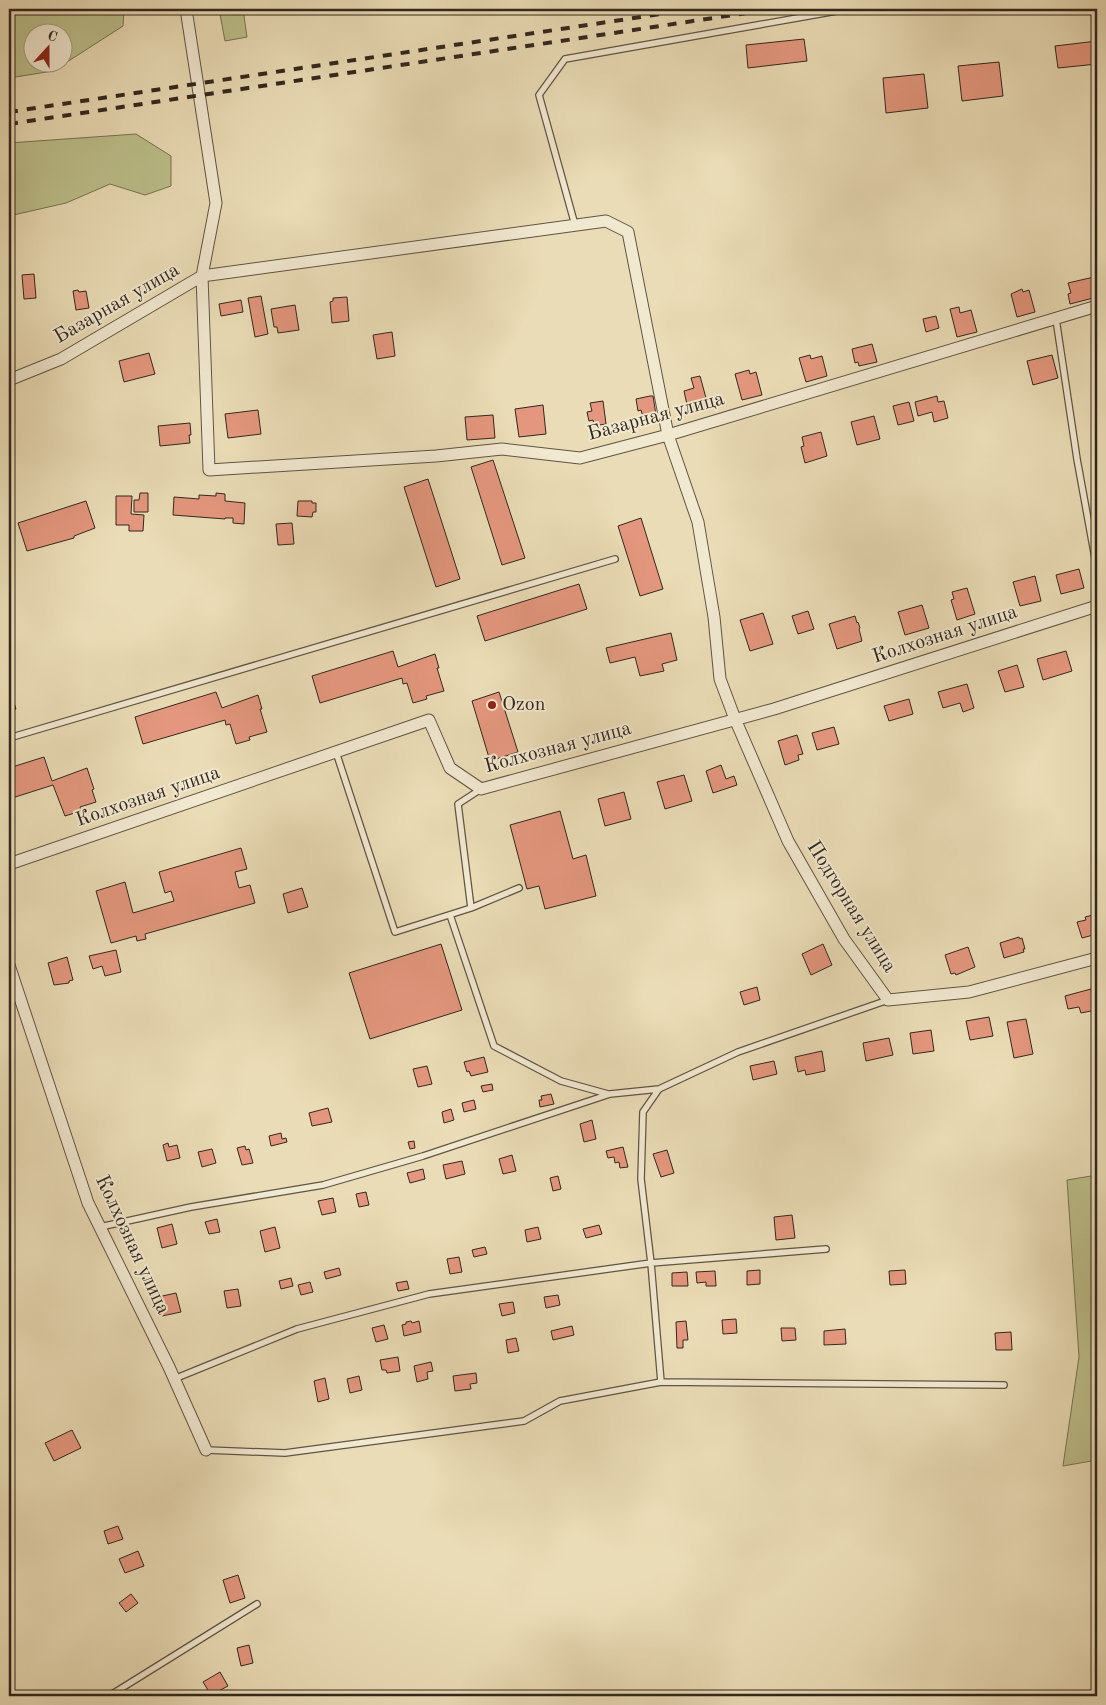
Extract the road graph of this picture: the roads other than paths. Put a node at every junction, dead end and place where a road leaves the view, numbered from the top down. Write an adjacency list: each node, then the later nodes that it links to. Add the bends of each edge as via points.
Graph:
1 (186, 9): 4 (street, Базарная улица, via 216,203)
2 (848, 9): 3 (lane, via 565,59 539,95)
3 (575, 225): 4 (street); 8 (street, Подгорная улица, via 606,221 628,232)
4 (202, 276): 7 (street, Базарная улица, via 61,359); 8 (street, Базарная улица, via 209,470 502,449 580,458)
5 (1097, 306): 6 (street, Базарная улица)
6 (1056, 319): 8 (street, Базарная улица); 10 (lane)
7 (9, 380)
8 (668, 435): 12 (street, Подгорная улица, via 698,522 714,616 720,679)
9 (615, 559): 13 (lane)
10 (1097, 569)
11 (1097, 606): 12 (street, Колхозная улица)
12 (735, 719): 15 (street, Колхозная улица); 22 (street, Подгорная улица, via 788,841 844,939)
13 (9, 738)
14 (336, 752): 15 (street, Колхозная улица, via 429,720 450,768); 16 (street, Колхозная улица); 19 (lane, via 395,932)
15 (481, 789): 18 (lane, via 458,804)
16 (9, 864)
17 (519, 888): 18 (lane)
18 (471, 908): 19 (lane)
19 (450, 915): 24 (lane, via 494,1046 561,1081)
20 (1097, 958): 22 (street, Подгорная улица, via 969,992)
21 (9, 965): 25 (street, Колхозная улица, via 88,1203)
22 (888, 1000): 23 (lane, via 738,1052)
23 (659, 1089): 24 (lane); 27 (lane, via 643,1112 641,1179)
24 (610, 1094): 25 (lane, via 423,1156 323,1185 192,1207)
25 (100, 1227): 28 (street, Колхозная улица)
26 (826, 1249): 27 (lane)
27 (652, 1263): 28 (lane, via 429,1294 297,1329); 29 (lane)
28 (174, 1379): 31 (street, Колхозная улица)
29 (661, 1382): 30 (lane); 31 (lane, via 560,1401 524,1421 285,1453)
30 (1004, 1385)
31 (206, 1450)
32 (257, 1604): 33 (lane)
33 (109, 1696)

